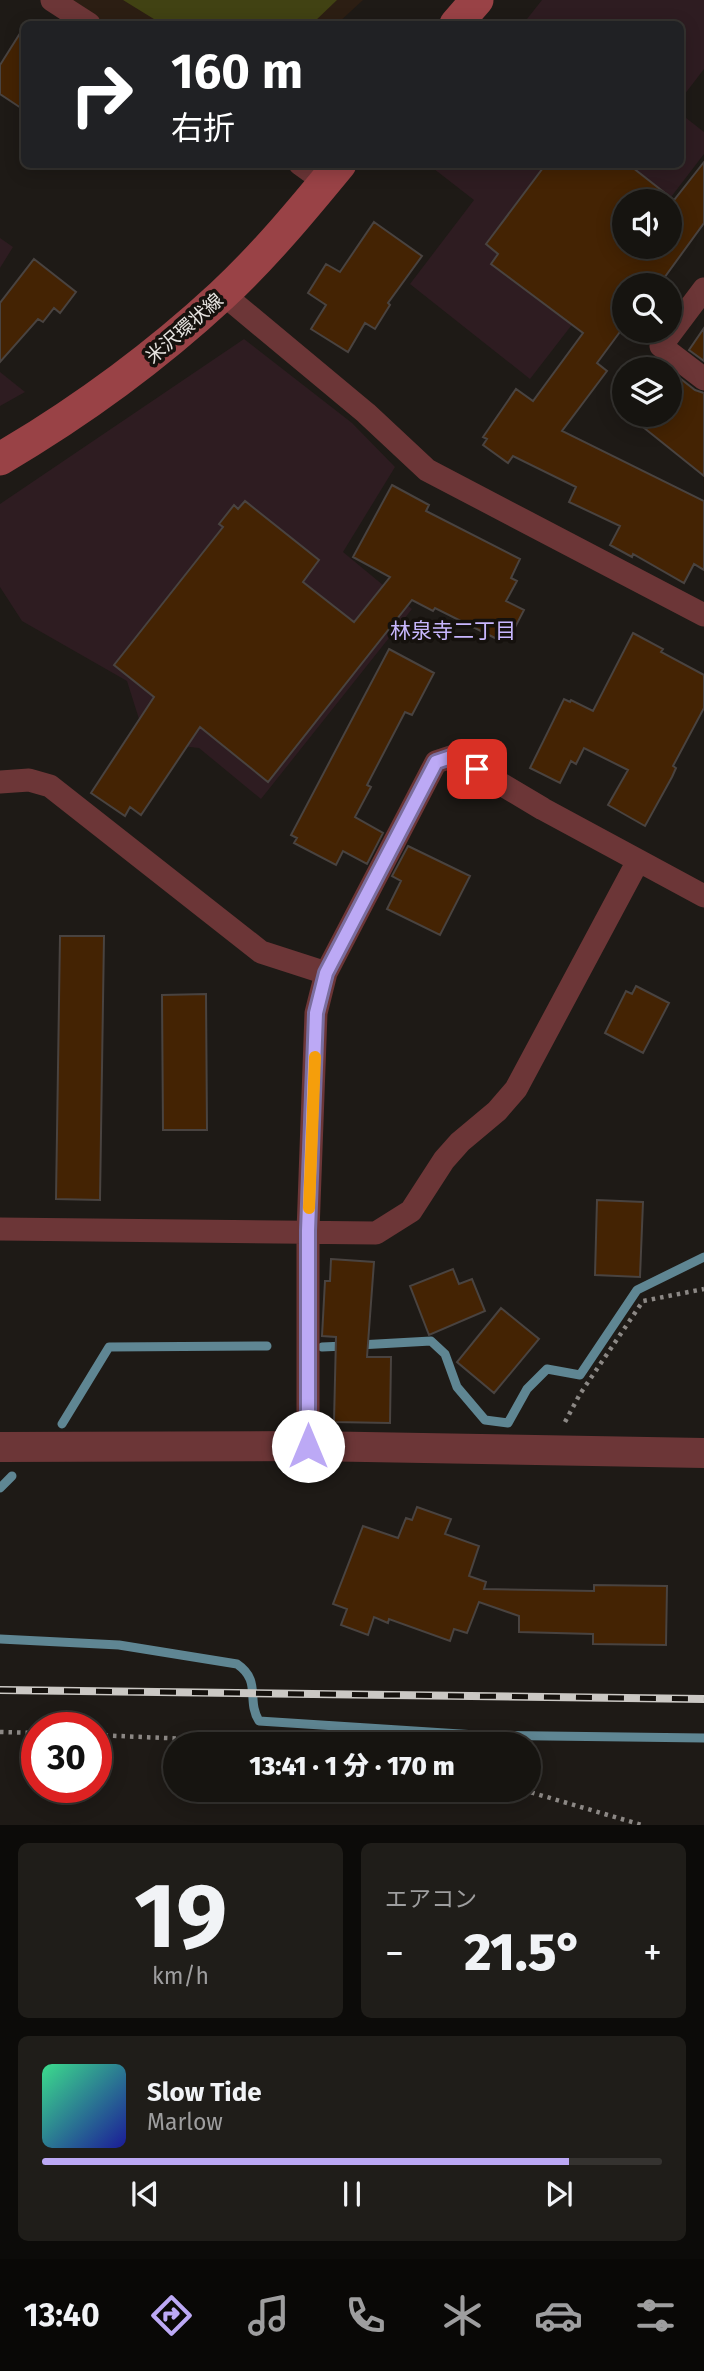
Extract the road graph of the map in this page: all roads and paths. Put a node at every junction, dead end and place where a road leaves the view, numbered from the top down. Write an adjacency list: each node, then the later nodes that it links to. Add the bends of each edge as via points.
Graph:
1 (52, 0): 3 (street)
2 (477, 0): 4 (main road)
3 (84, 21)
4 (459, 21)
5 (322, 170): 7 (main road, 米沢環状線)
6 (704, 289): 8 (street, via 661,346)
7 (223, 294): 9 (main road, 米沢環状線, via 109,389); 10 (street, via 427,470)
8 (704, 379)
9 (0, 459)
10 (704, 615)
11 (0, 782): 14 (street, via 29,780 50,786 261,952)
12 (638, 861): 13 (street); 14 (street, via 454,756 436,762); 16 (street, via 516,1089 444,1160 411,1211 376,1233)
13 (704, 896)
14 (326, 973): 16 (street, via 316,1013)
15 (0, 1229): 16 (street)
16 (308, 1231): 18 (street)
17 (704, 1289): 20 (path, via 643,1301 580,1394)
18 (308, 1446): 19 (street); 20 (street)
19 (0, 1447)
20 (550, 1451): 21 (street)
21 (704, 1453)
22 (0, 1732): 23 (path)
23 (21, 1733)
24 (112, 1736): 25 (path)
25 (163, 1738)
26 (541, 1795): 27 (path)
27 (642, 1825)

